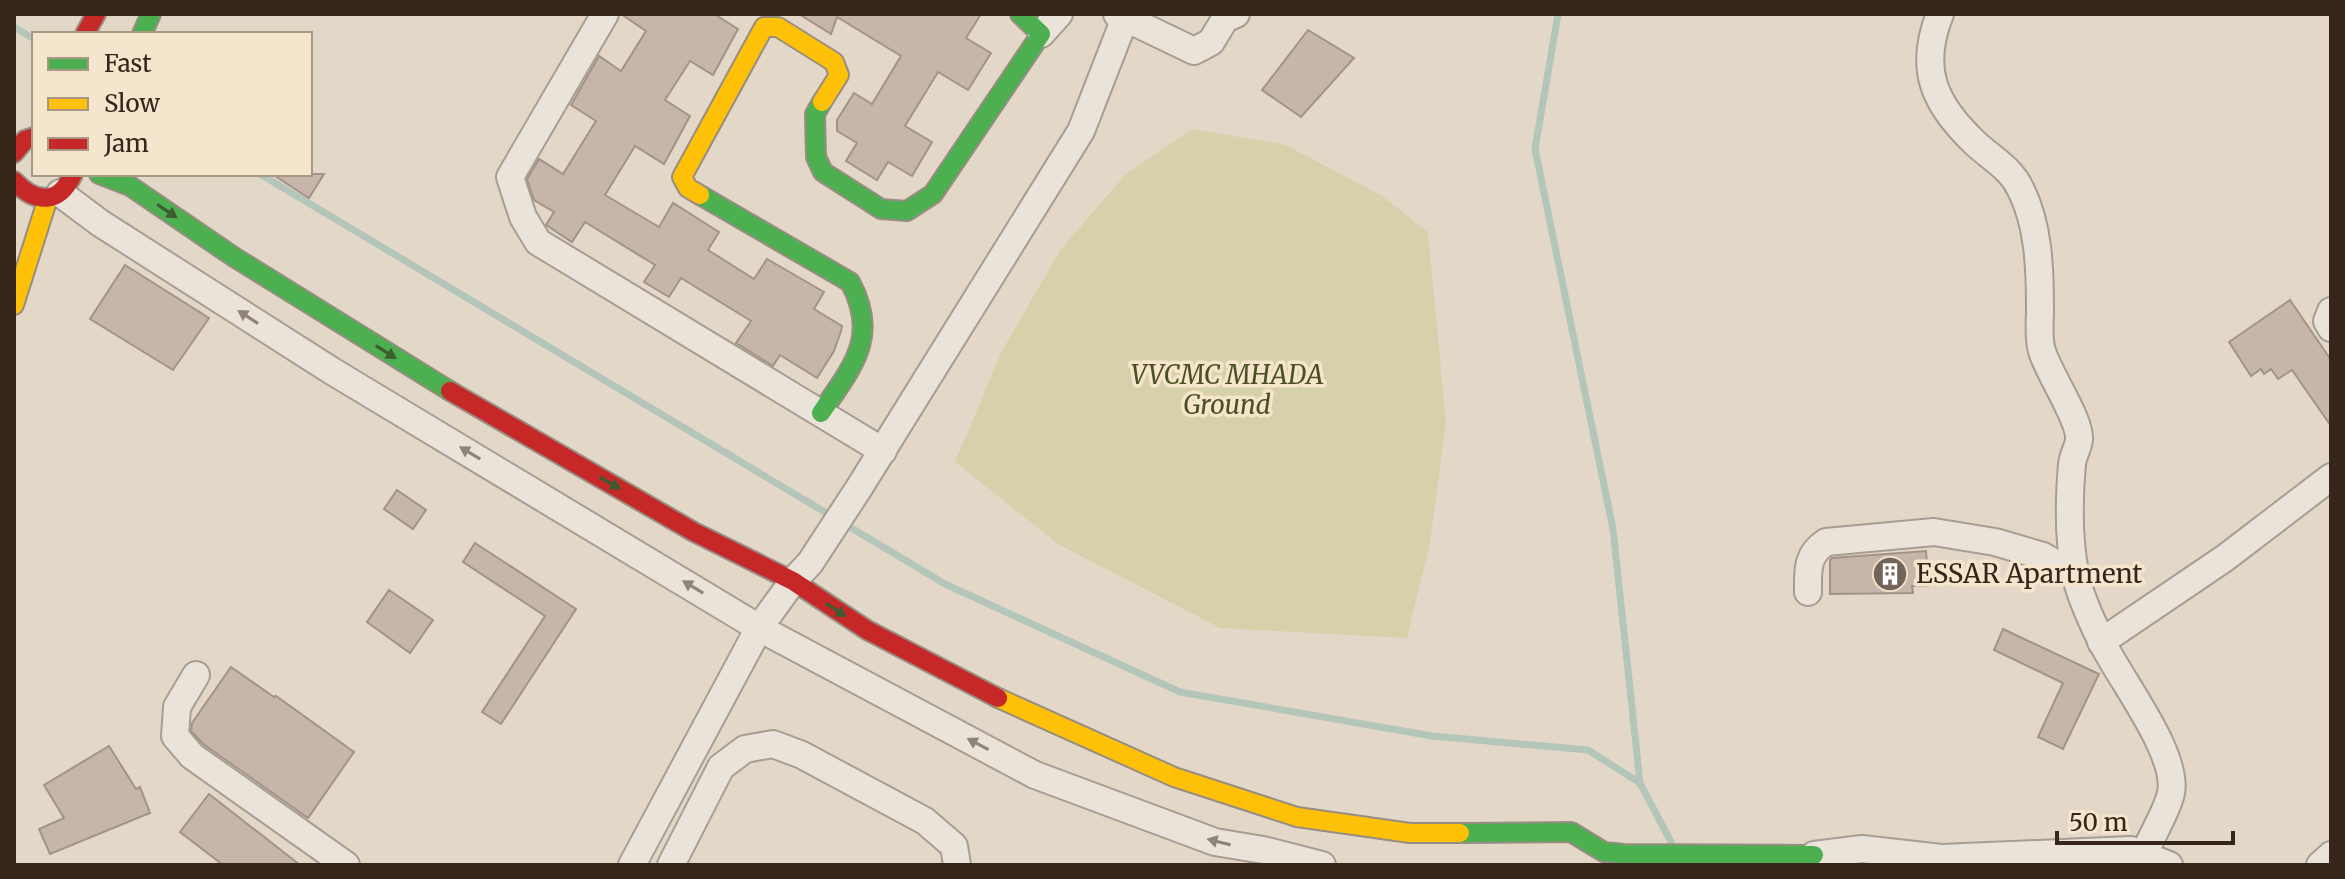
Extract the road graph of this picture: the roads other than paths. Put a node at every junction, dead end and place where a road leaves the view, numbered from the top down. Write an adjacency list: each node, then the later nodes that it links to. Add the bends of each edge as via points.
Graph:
1 (605, 14): 14 (street, via 510,177 523,217 538,242)
2 (1020, 14): 7 (street)
3 (1059, 14): 7 (street)
4 (1236, 14): 6 (street, via 1225,19 1211,42 1194,51)
5 (1940, 14): 18 (street, via 1929,61 1937,98 1976,145 2006,167 2022,191 2036,237 2040,349 2079,439 2072,459 2069,519)
6 (1121, 16): 15 (street, via 1081,131)
7 (1041, 34): 14 (street, via 933,194 907,211 881,209 823,172 816,157 815,114 839,75 834,62 778,27 764,27 682,177 688,188 850,282 861,298 863,342)
8 (104, 176): 17 (street, one-way to 17, via 130,186 234,257 481,409 694,532)
9 (60, 189): 10 (street, via 34,198); 11 (street); 20 (street, one-way to 9, via 332,371 100,223)
10 (17, 193)
11 (14, 305)
12 (2331, 311): 13 (street)
13 (2331, 328)
14 (821, 413): 15 (street)
15 (883, 451): 17 (street)
16 (2331, 477): 21 (street, via 2225,558)
17 (801, 572): 20 (street); 23 (street, one-way to 23, via 867,630 986,692 1174,777)
18 (2075, 574): 19 (street, via 2043,556 1995,542 1909,533 1826,542 1809,562); 21 (street)
19 (1808, 592)
20 (759, 628): 26 (street, one-way to 20, via 1035,775); 30 (street)
21 (2101, 642): 24 (street, via 2166,759 2172,789)
22 (196, 675): 29 (street, via 177,707 175,736 192,756)
23 (1325, 821): 27 (street, via 1410,833 1571,832); 33 (street)
24 (2144, 854): 28 (street, via 2131,850 1941,858 1862,849); 34 (street)
25 (2331, 855): 35 (street)
26 (1261, 857): 33 (street)
27 (1605, 857): 28 (street)
28 (1813, 860)
29 (346, 865)
30 (632, 865)
31 (671, 865): 32 (street, via 721,767 745,749 773,744 925,821 954,846)
32 (957, 865)
33 (1319, 865)
34 (2169, 865)
35 (2320, 865)

